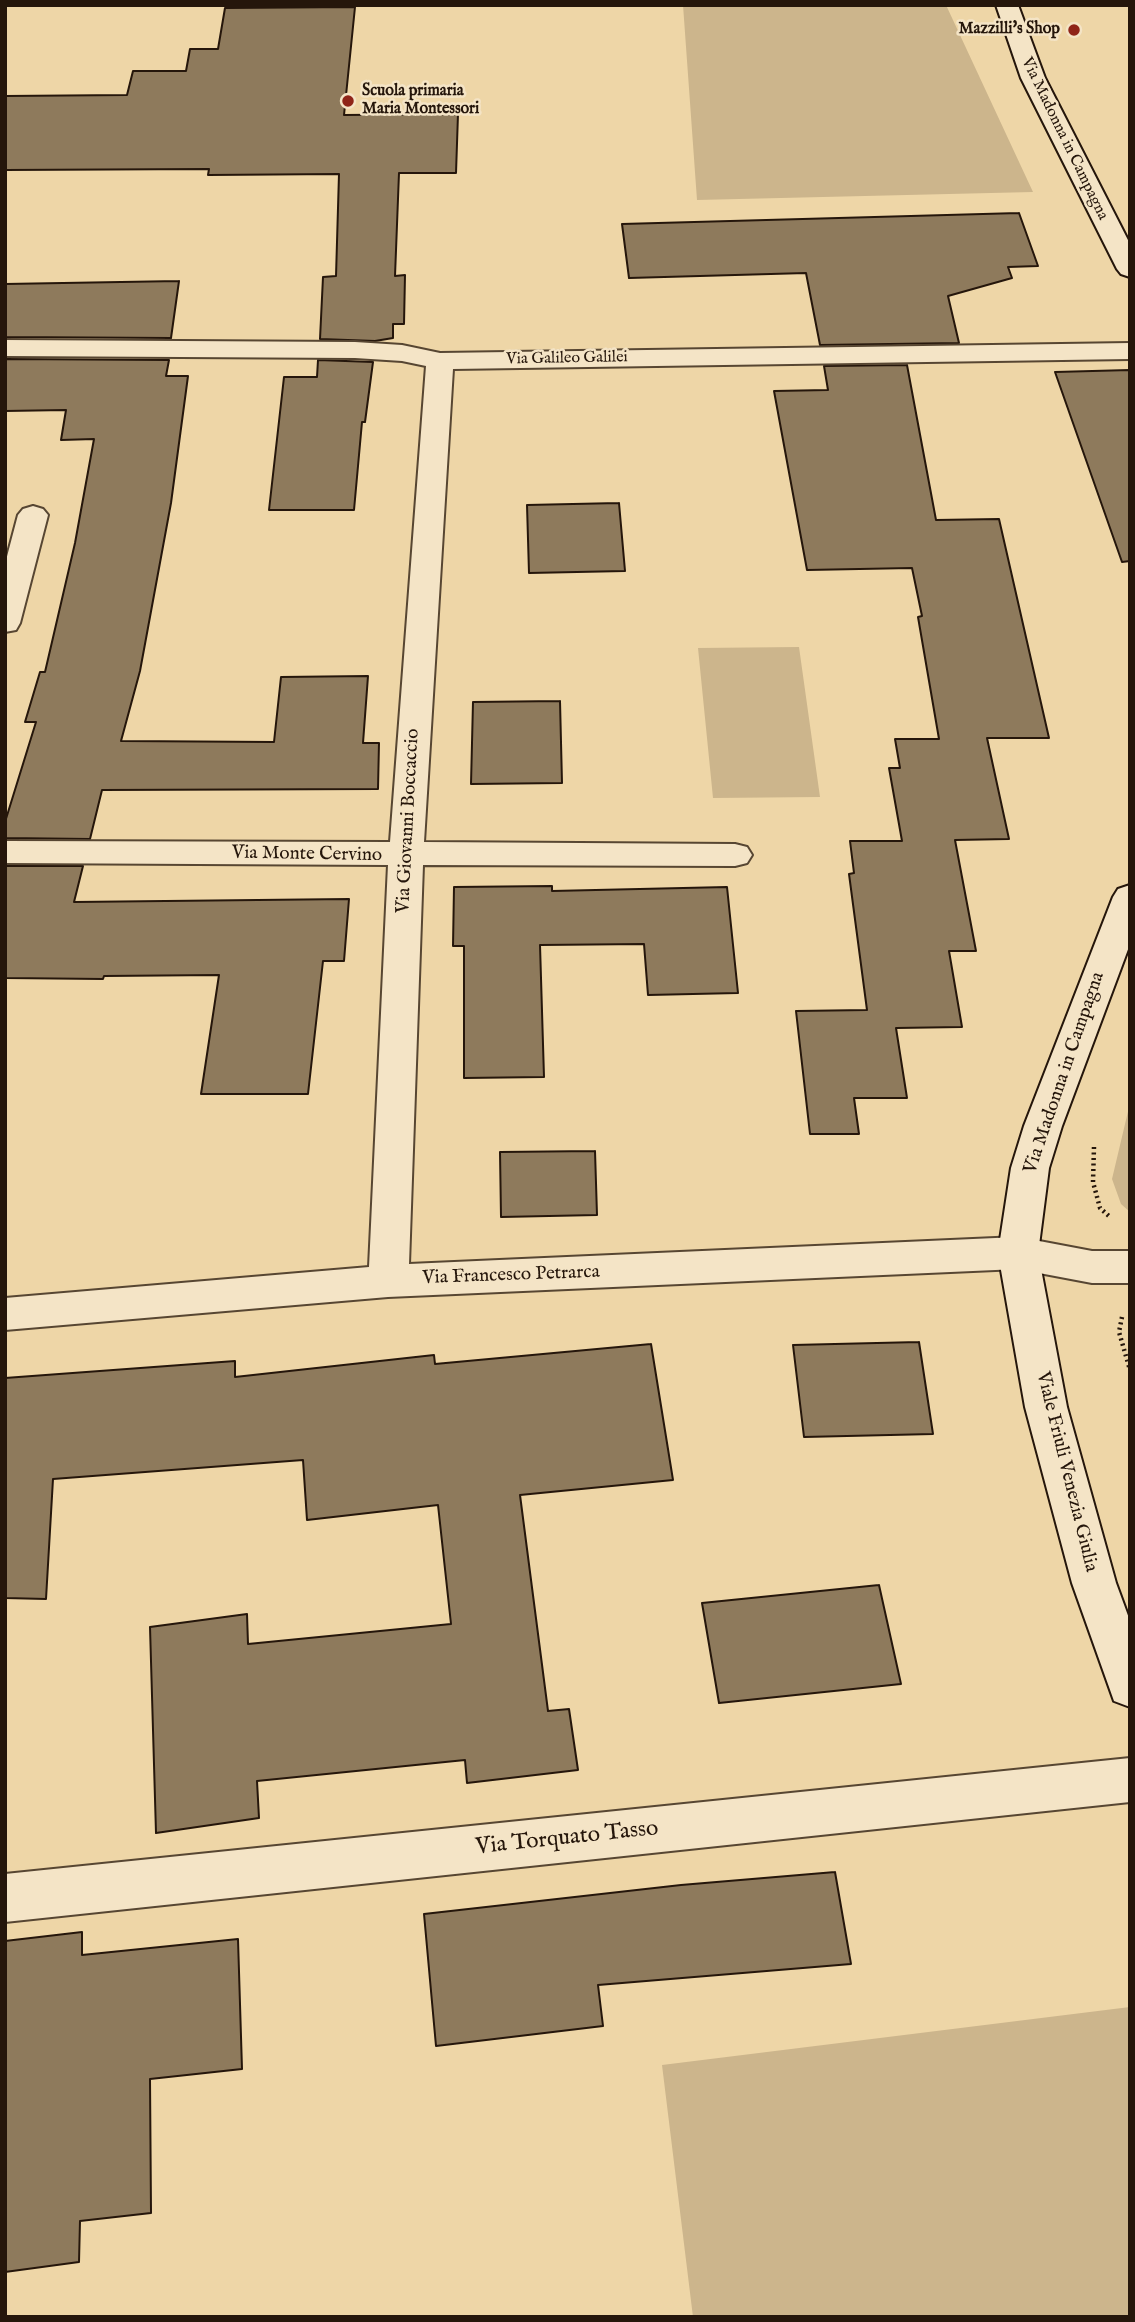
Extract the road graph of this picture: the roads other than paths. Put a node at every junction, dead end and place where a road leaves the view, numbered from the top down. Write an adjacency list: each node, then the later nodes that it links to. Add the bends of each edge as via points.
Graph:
1 (1007, 5): 2 (street, Via Madonna in Campagna, via 1033,78)
2 (1130, 269)
3 (5, 348): 5 (street, Via Galileo Galilei, via 355,350)
4 (1130, 351): 5 (street, Via Galileo Galilei)
5 (440, 361): 10 (street, Via Giovanni Boccaccio)
6 (33, 515): 7 (street)
7 (5, 623)
8 (5, 852): 10 (street, Via Monte Cervino)
9 (735, 855): 10 (street, Via Monte Cervino)
10 (406, 856): 14 (street, Via Giovanni Boccaccio)
11 (1130, 897): 12 (street, Via Madonna in Campagna, via 1043,1126 1030,1168)
12 (1018, 1253): 13 (street, Via Francesco Petrarca, via 1092,1267); 14 (street, Via Francesco Petrarca); 16 (street, Viale Friuli Venezia Giulia, via 1046,1407 1094,1583)
13 (1130, 1267)
14 (388, 1281): 15 (street, Via Francesco Petrarca)
15 (5, 1314)
16 (1130, 1686)
17 (1130, 1780): 18 (street, Via Torquato Tasso)
18 (5, 1898)

